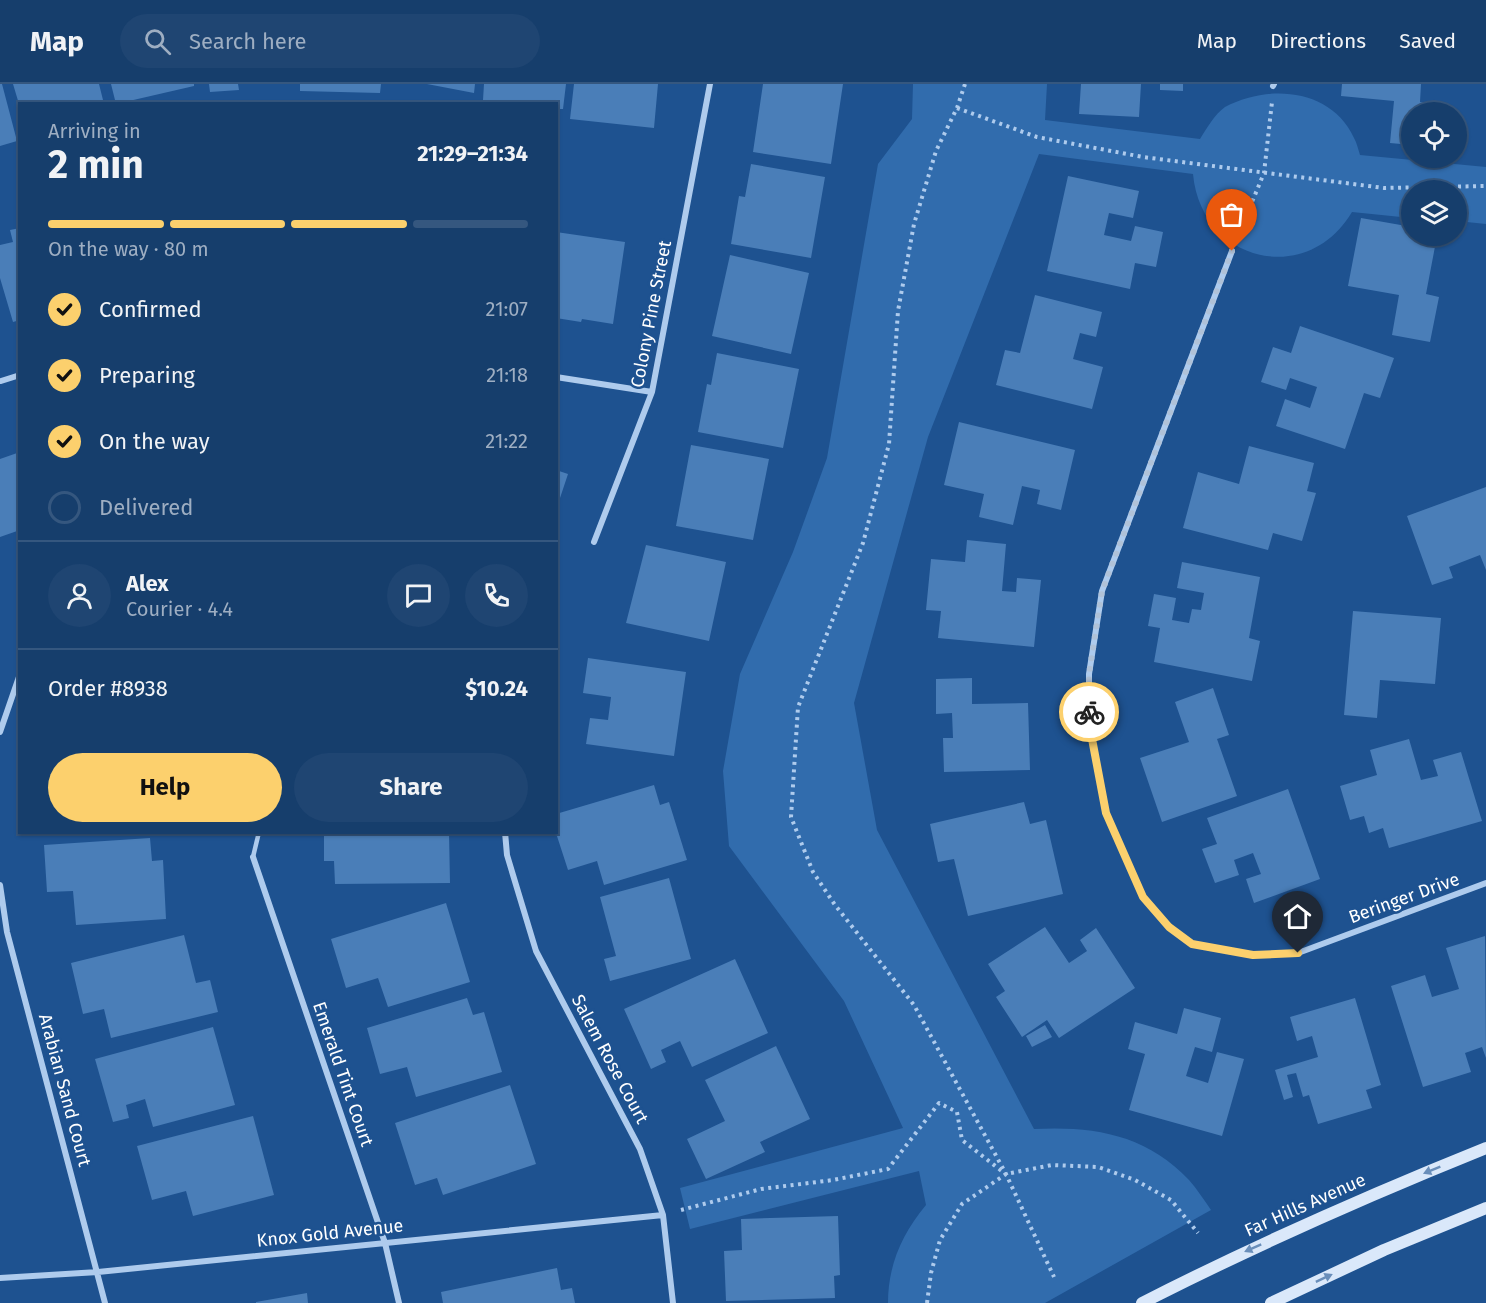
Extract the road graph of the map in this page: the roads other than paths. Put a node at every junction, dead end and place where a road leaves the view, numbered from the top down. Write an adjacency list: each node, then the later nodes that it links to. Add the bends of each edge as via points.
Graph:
1 (710, 84): 6 (street, Colony Pine Street)
2 (1232, 251): 13 (street, Beringer Drive, via 1102,591 1089,674 1089,723 1106,813 1143,897 1169,927 1192,944 1253,955 1298,953)
3 (18, 376): 5 (street)
4 (558, 377): 6 (street)
5 (0, 381)
6 (652, 392): 7 (street, Colony Pine Street)
7 (594, 542)
8 (18, 680): 9 (street)
9 (0, 732)
10 (259, 834): 12 (lane)
11 (505, 834): 17 (street, Salem Rose Court, via 507,855 536,951 640,1149)
12 (253, 857): 18 (street, Emerald Tint Court)
13 (1486, 883)
14 (0, 885): 19 (street, Arabian Sand Court, via 7,932)
15 (1486, 1148): 24 (main road, Far Hills Avenue, one-way to 24, via 1220,1263)
16 (1486, 1208): 25 (main road, one-way to 16)
17 (663, 1215): 18 (street, Knox Gold Avenue); 23 (street, Salem Rose Court)
18 (385, 1243): 19 (street, Knox Gold Avenue); 22 (street, Emerald Tint Court)
19 (98, 1272): 20 (street, Knox Gold Avenue); 21 (street, Arabian Sand Court)
20 (0, 1278)
21 (105, 1303)
22 (399, 1303)
23 (673, 1303)
24 (1142, 1303)
25 (1271, 1303)

